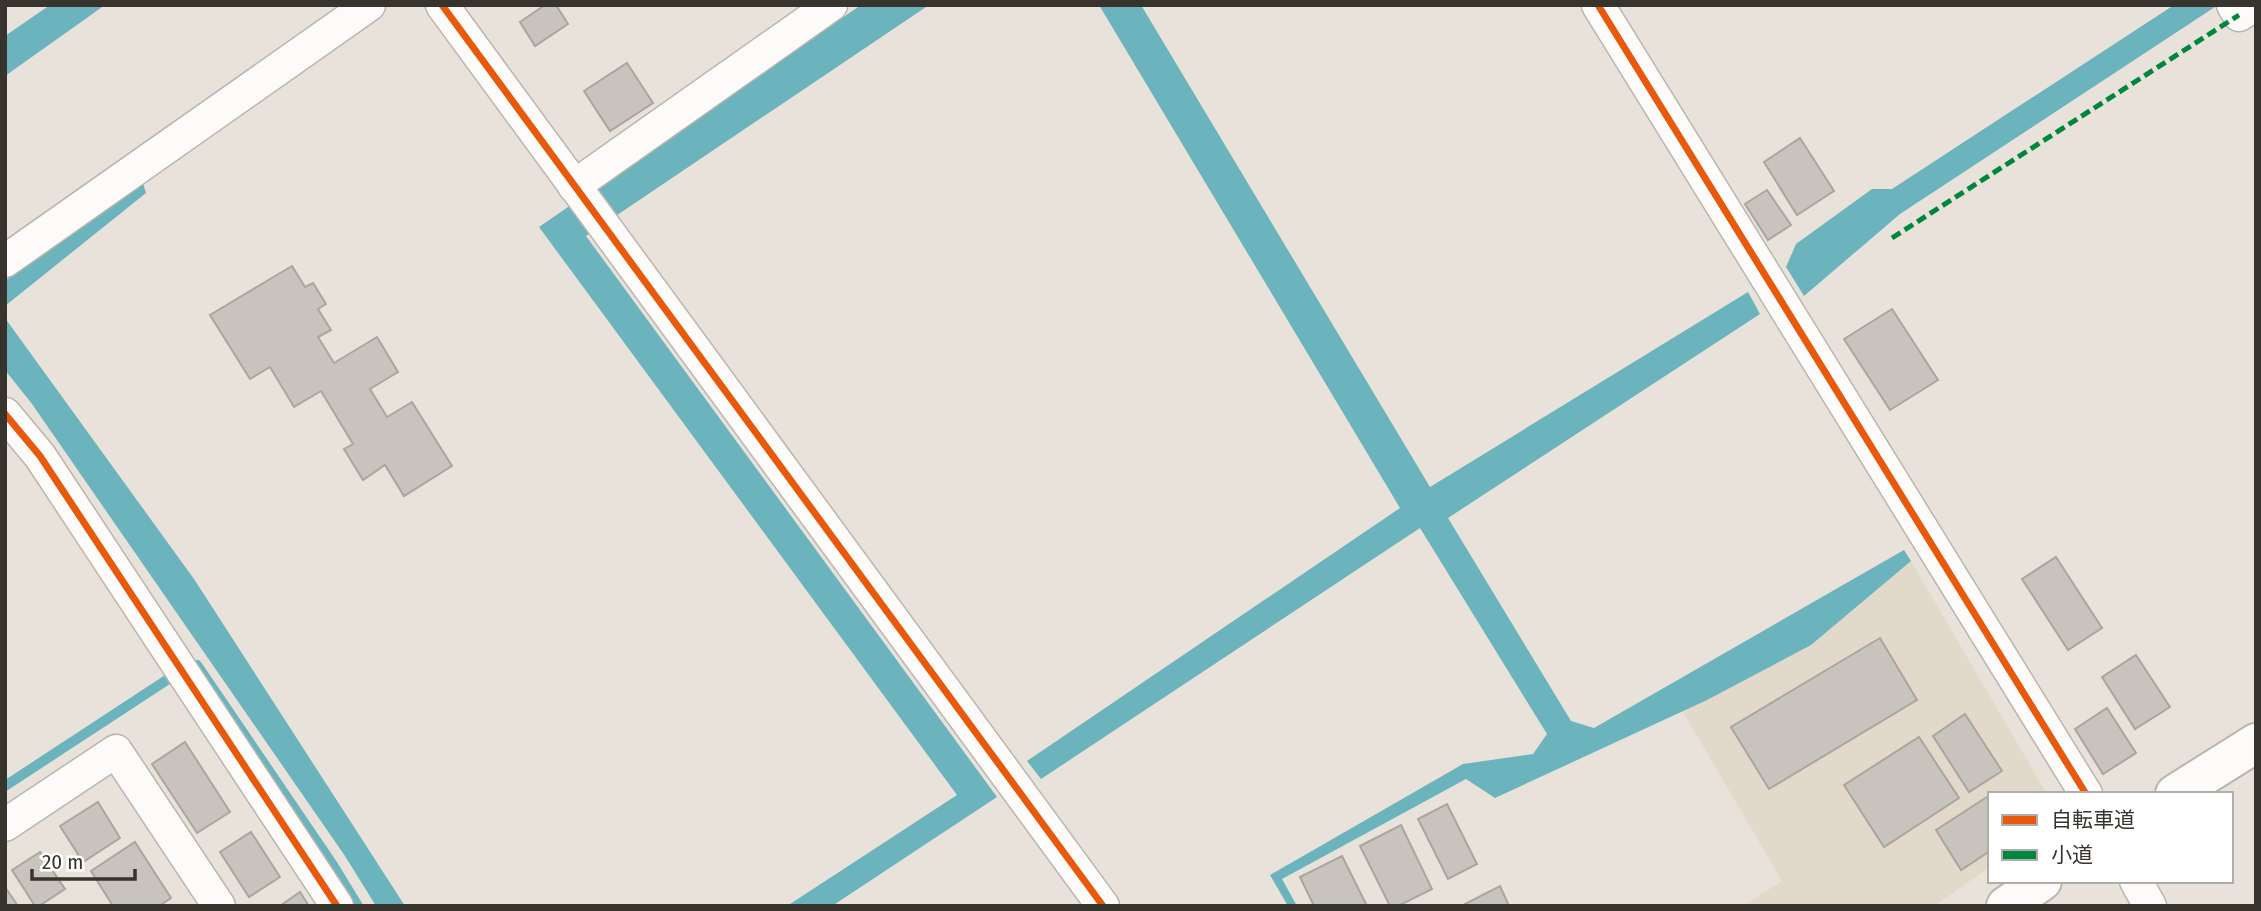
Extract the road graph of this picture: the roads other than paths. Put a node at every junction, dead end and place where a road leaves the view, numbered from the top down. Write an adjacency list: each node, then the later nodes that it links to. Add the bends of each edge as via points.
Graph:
1 (369, 5): 6 (street)
2 (442, 5): 5 (street)
3 (831, 5): 5 (street)
4 (1598, 5): 9 (street)
5 (574, 186): 16 (street)
6 (5, 261)
7 (5, 414): 15 (street, via 40,456)
8 (2256, 743): 10 (main road)
9 (2085, 792)
10 (2178, 792)
11 (5, 825): 14 (street, via 116,751)
12 (2039, 883): 17 (main road)
13 (2137, 883): 18 (street)
14 (219, 906)
15 (337, 906)
16 (1103, 906)
17 (2006, 906)
18 (2150, 906)

